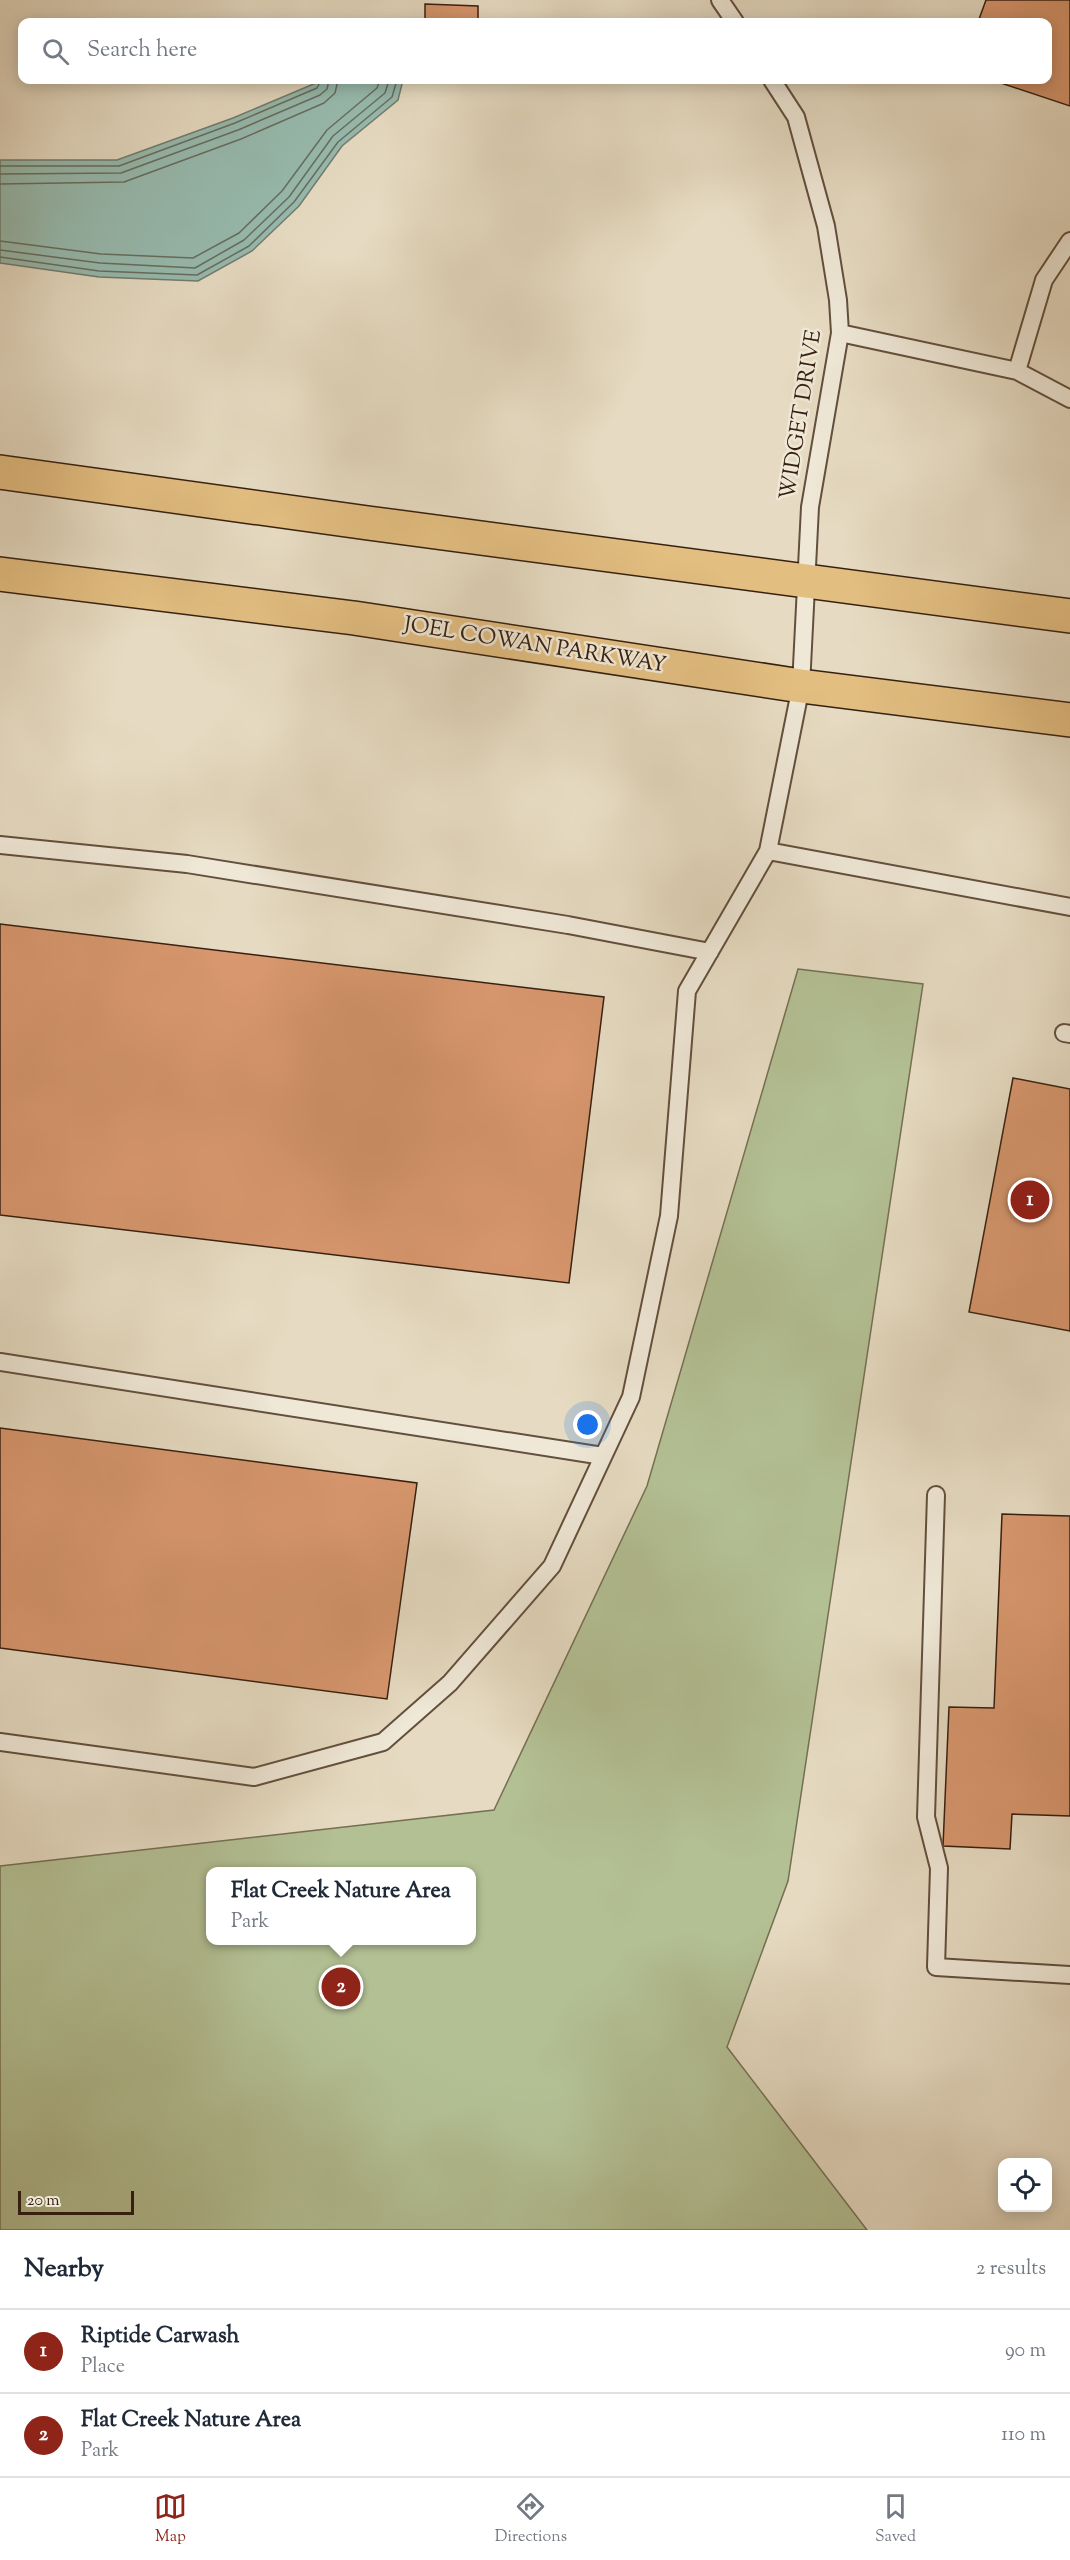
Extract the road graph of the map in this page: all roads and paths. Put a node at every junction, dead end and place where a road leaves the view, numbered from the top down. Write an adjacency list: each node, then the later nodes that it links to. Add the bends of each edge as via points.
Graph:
1 (724, 1): 2 (lane)
2 (733, 18)
3 (775, 84): 5 (lane, WIDGET DRIVE, via 796,117 826,226)
4 (1070, 241): 6 (lane, via 1044,280)
5 (840, 333): 6 (lane); 10 (lane, WIDGET DRIVE, via 810,507)
6 (1017, 371): 7 (lane)
7 (1070, 399)
8 (0, 472): 10 (main road)
9 (0, 574): 12 (main road, JOEL COWAN PARKWAY, via 354,618)
10 (806, 582): 11 (main road); 12 (lane, WIDGET DRIVE)
11 (1070, 616)
12 (801, 686): 13 (main road, JOEL COWAN PARKWAY); 15 (lane, WIDGET DRIVE)
13 (1070, 720)
14 (0, 845): 17 (lane, via 187,864 568,925)
15 (768, 852): 16 (lane); 17 (lane, WIDGET DRIVE)
16 (1070, 907)
17 (710, 952): 19 (lane, WIDGET DRIVE, via 687,992 669,1216 634,1386)
18 (0, 1362): 19 (lane)
19 (603, 1456): 21 (lane, WIDGET DRIVE, via 552,1566 450,1683 382,1742 254,1777)
20 (936, 1496): 22 (lane, via 926,1817 939,1868 936,1967)
21 (0, 1742)
22 (1070, 1975)

